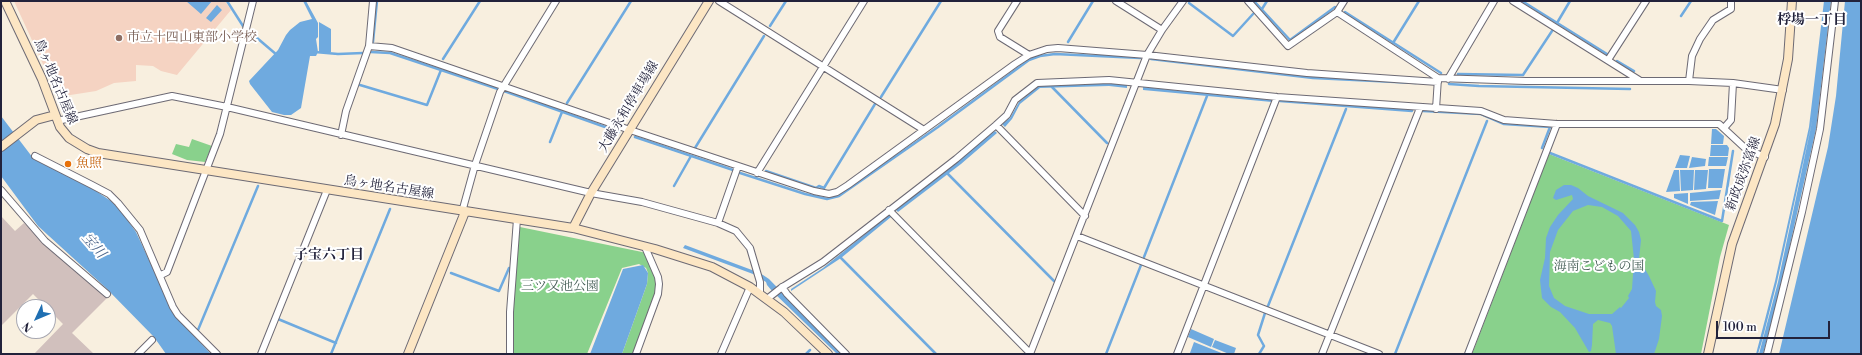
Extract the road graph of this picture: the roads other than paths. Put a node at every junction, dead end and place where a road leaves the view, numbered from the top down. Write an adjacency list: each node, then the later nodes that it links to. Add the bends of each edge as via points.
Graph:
1 (5, 1): 38 (main road, 鳥ヶ地名古屋線, via 42,79)
2 (253, 1): 35 (street)
3 (373, 1): 21 (street)
4 (556, 1): 32 (street)
5 (708, 1): 42 (main road, 大藤永和停車場線)
6 (719, 1): 25 (street)
7 (864, 1): 25 (street)
8 (1017, 1): 22 (street, via 998,31 1000,37)
9 (1116, 1): 20 (street)
10 (1183, 1): 20 (street)
11 (1248, 1): 19 (street, via 1288,46)
12 (1344, 1): 19 (street)
13 (1494, 1): 26 (street)
14 (1513, 1): 24 (street)
15 (1646, 1): 24 (street)
16 (1731, 1): 29 (street, via 1731,9 1713,20 1700,39 1692,56)
17 (1792, 1): 33 (main road, 新政成弥富線)
18 (1835, 1): 87 (street, via 1820,129)
19 (1337, 12): 27 (street)
20 (1162, 30): 23 (street)
21 (369, 46): 32 (street, via 392,48); 44 (street, via 346,111)
22 (1029, 55): 23 (street, via 1058,48); 43 (street)
23 (1147, 55): 27 (street, via 1308,73); 30 (street)
24 (1608, 60): 28 (street)
25 (824, 66): 43 (street); 51 (street)
26 (1448, 79): 27 (street); 28 (street)
27 (1438, 80): 37 (street)
28 (1639, 80): 29 (street)
29 (1689, 81): 31 (street)
30 (1138, 83): 34 (street); 40 (street, via 1109,80 1037,83 1015,100 1007,115); 57 (street)
31 (1733, 83): 33 (street); 41 (street, via 1730,120)
32 (503, 86): 42 (street); 48 (street)
33 (1783, 90): 47 (main road, 新政成弥富線)
34 (1277, 97): 36 (street); 64 (street)
35 (227, 107): 38 (street, via 172,96); 44 (street); 50 (street)
36 (1420, 108): 37 (street); 70 (street)
37 (1436, 108): 39 (street, via 1481,111 1504,120)
38 (56, 118): 45 (main road, via 36,120); 50 (main road, 鳥ヶ地名古屋線, via 69,138 98,153)
39 (1557, 124): 41 (street, via 1719,124); 85 (street)
40 (996, 125): 55 (street); 57 (street)
41 (1724, 128): 47 (street, via 1746,149)
42 (630, 130): 49 (street); 54 (main road, 大藤永和停車場線)
43 (924, 130): 51 (street, via 837,192 822,194)
44 (342, 134): 48 (street)
45 (1, 147)
46 (35, 156): 63 (street, via 109,194 140,230)
47 (1765, 157): 86 (main road, 新政成弥富線, via 1732,244)
48 (475, 165): 54 (street); 56 (street)
49 (738, 166): 51 (street); 59 (street)
50 (207, 171): 53 (main road, 鳥ヶ地名古屋線); 63 (street, via 167,272)
51 (757, 172)
52 (1, 190): 68 (street, via 45,241)
53 (327, 190): 56 (main road, 鳥ヶ地名古屋線); 75 (street)
54 (591, 193): 59 (street, via 642,202); 60 (main road, 大藤永和停車場線)
55 (889, 210): 66 (street, via 823,262); 72 (street)
56 (464, 212): 58 (main road, 鳥ヶ地名古屋線); 76 (main road)
57 (1085, 216): 61 (street)
58 (517, 219): 60 (main road, 鳥ヶ地名古屋線); 77 (street, via 510,312)
59 (718, 223): 67 (street, via 736,231 750,248 760,282)
60 (573, 228): 62 (main road, 鳥ヶ地名古屋線)
61 (1077, 236): 64 (street); 72 (street)
62 (645, 247): 65 (main road, 鳥ヶ地名古屋線, via 712,267); 78 (street, via 659,284 658,294)
63 (161, 275): 74 (street, via 178,315)
64 (1203, 285): 70 (street); 82 (street)
65 (750, 287): 67 (main road, 鳥ヶ地名古屋線); 79 (street)
66 (782, 288): 69 (street); 81 (street)
67 (760, 293): 69 (main road, 鳥ヶ地名古屋線)
68 (107, 294)
69 (770, 297): 80 (main road, 鳥ヶ地名古屋線)
70 (1330, 334): 83 (street); 84 (street)
71 (152, 340): 73 (street)
72 (1030, 353)
73 (138, 354)
74 (217, 354)
75 (261, 354)
76 (408, 354)
77 (510, 354)
78 (636, 354)
79 (721, 354)
80 (828, 354)
81 (846, 354)
82 (1177, 354)
83 (1322, 354)
84 (1379, 354)
85 (1468, 354)
86 (1708, 354)
87 (1767, 354)

